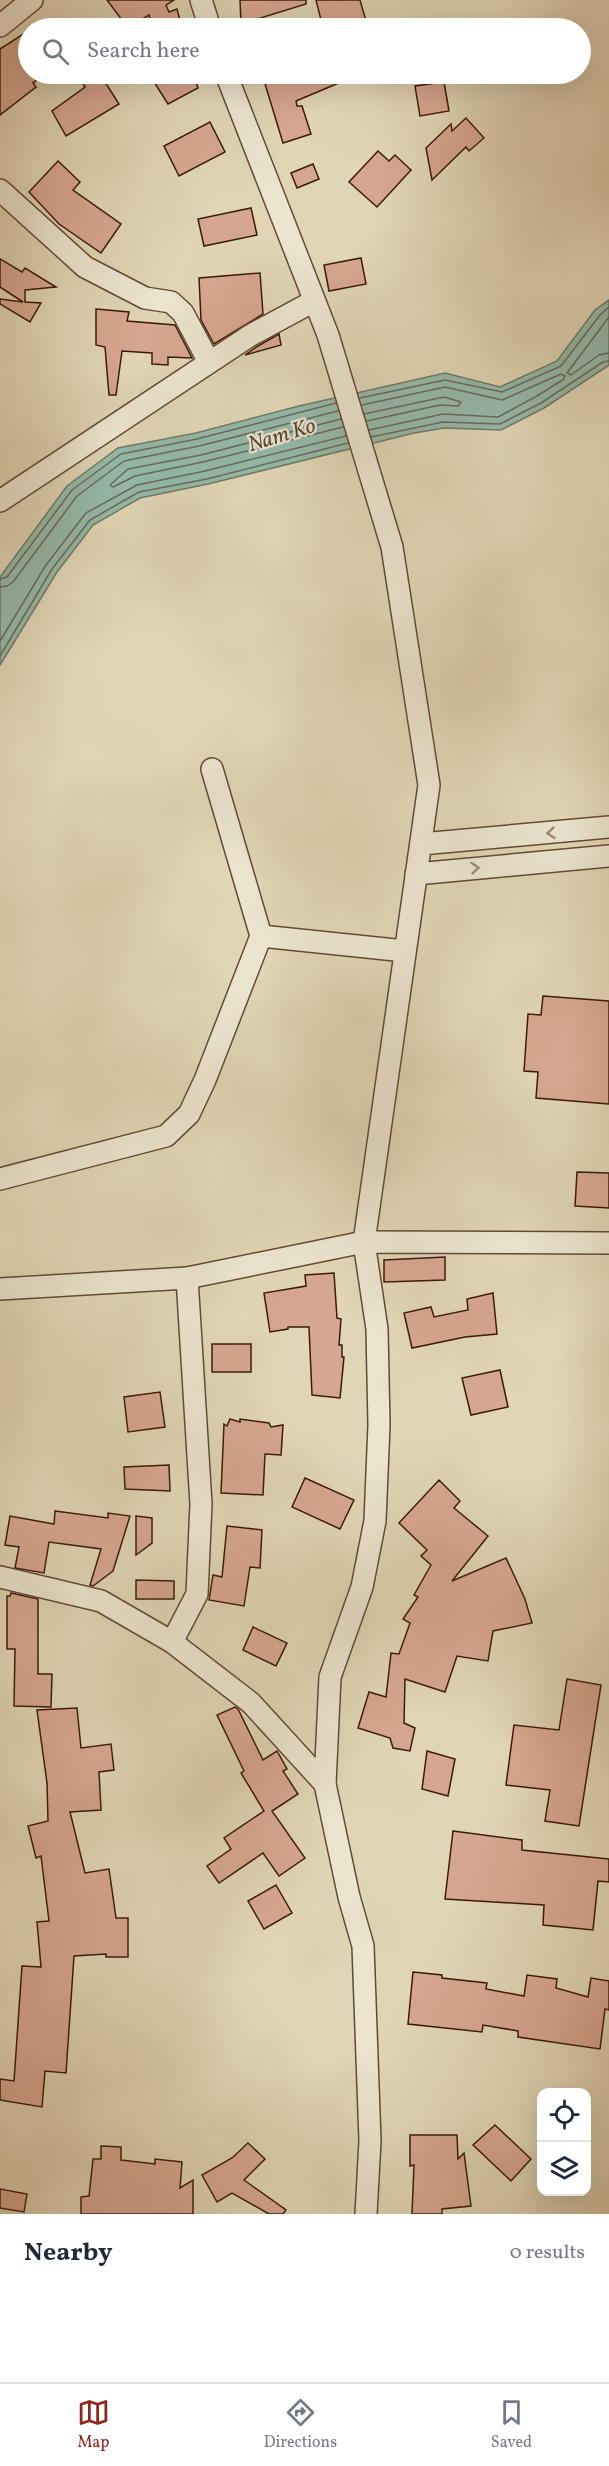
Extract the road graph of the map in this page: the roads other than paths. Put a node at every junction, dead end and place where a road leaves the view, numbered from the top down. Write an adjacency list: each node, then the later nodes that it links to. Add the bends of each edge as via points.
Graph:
1 (32, 0): 4 (street)
2 (201, 2): 3 (street)
3 (207, 18)
4 (0, 26)
5 (230, 84): 7 (street)
6 (0, 190): 8 (street, via 85,267 145,298 171,302 183,313)
7 (314, 300): 8 (street); 12 (street, via 392,547 429,785)
8 (209, 362): 9 (street)
9 (0, 501)
10 (212, 770): 15 (street)
11 (609, 827): 12 (street, one-way to 12)
12 (421, 844): 14 (street)
13 (609, 856): 14 (street, one-way to 13)
14 (416, 874): 16 (street)
15 (261, 936): 16 (street); 17 (street, via 205,1080 189,1114 174,1129 166,1136)
16 (405, 951): 18 (street)
17 (0, 1179)
18 (364, 1242): 19 (street); 20 (street); 24 (street, via 376,1329 379,1425 375,1521 362,1587 330,1677)
19 (609, 1243)
20 (187, 1278): 21 (street); 23 (street, via 201,1503 197,1594)
21 (0, 1289)
22 (0, 1577): 23 (street, via 101,1601)
23 (172, 1642): 24 (street, via 251,1703)
24 (325, 1784): 25 (street, via 363,1946 370,2141)
25 (366, 2214)

